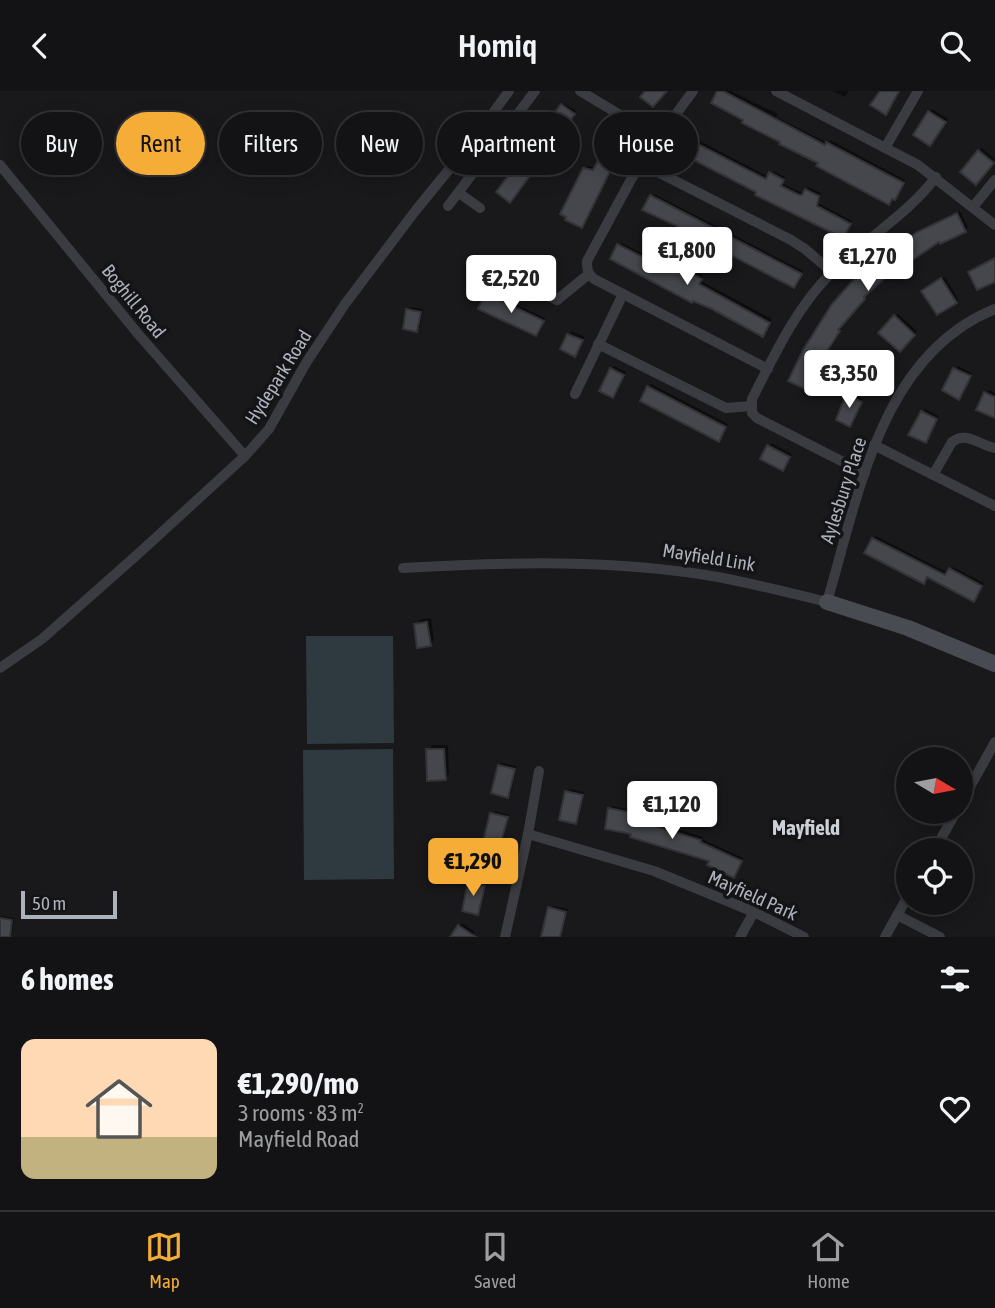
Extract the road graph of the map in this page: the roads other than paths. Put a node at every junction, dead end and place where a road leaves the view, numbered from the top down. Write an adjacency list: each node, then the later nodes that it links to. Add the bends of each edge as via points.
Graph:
1 (509, 91): 31 (street, Hydepark Road, via 345,304 269,429)
2 (535, 91): 15 (street)
3 (580, 91): 7 (street)
4 (693, 91): 8 (street)
5 (776, 91): 9 (street)
6 (918, 91): 9 (street)
7 (615, 112)
8 (677, 112)
9 (885, 148): 13 (street)
10 (0, 165): 31 (street, Boghill Road)
11 (634, 175): 22 (street, via 587,261)
12 (664, 175): 21 (street, via 791,240)
13 (936, 177): 17 (street); 21 (street, via 908,209)
14 (995, 180): 17 (street)
15 (459, 193): 16 (street); 18 (street)
16 (448, 206)
17 (973, 207): 19 (street)
18 (480, 208)
19 (995, 225)
20 (494, 269): 22 (street, via 510,271 557,300)
21 (832, 272): 26 (street, via 803,306)
22 (589, 274): 23 (street)
23 (623, 294): 25 (street); 26 (street)
24 (995, 309): 29 (street, Aylesbury Place, via 958,330 929,355 901,394)
25 (598, 344): 27 (street); 28 (street, via 726,408)
26 (768, 369): 28 (street)
27 (575, 394)
28 (751, 406): 32 (street, via 757,418)
29 (874, 445): 32 (street, Aylesbury Place); 33 (street)
30 (995, 448): 33 (street, via 971,438 957,438)
31 (244, 456): 38 (street, Hydepark Road, via 42,639)
32 (865, 473): 36 (street, Aylesbury Place)
33 (933, 475): 34 (street)
34 (995, 506)
35 (403, 568): 36 (street, Mayfield Link, via 522,563 639,568 716,577)
36 (827, 602): 37 (street, Mayfield Link, via 908,628)
37 (995, 664)
38 (0, 668)
39 (995, 742): 41 (street)
40 (539, 771): 42 (street)
41 (973, 781)
42 (528, 834): 43 (street, Mayfield Park, via 653,871); 45 (street)
43 (754, 912): 46 (street); 47 (street, Mayfield Park)
44 (897, 915): 48 (street); 49 (street)
45 (505, 937)
46 (740, 937)
47 (804, 937)
48 (885, 937)
49 (940, 937)

